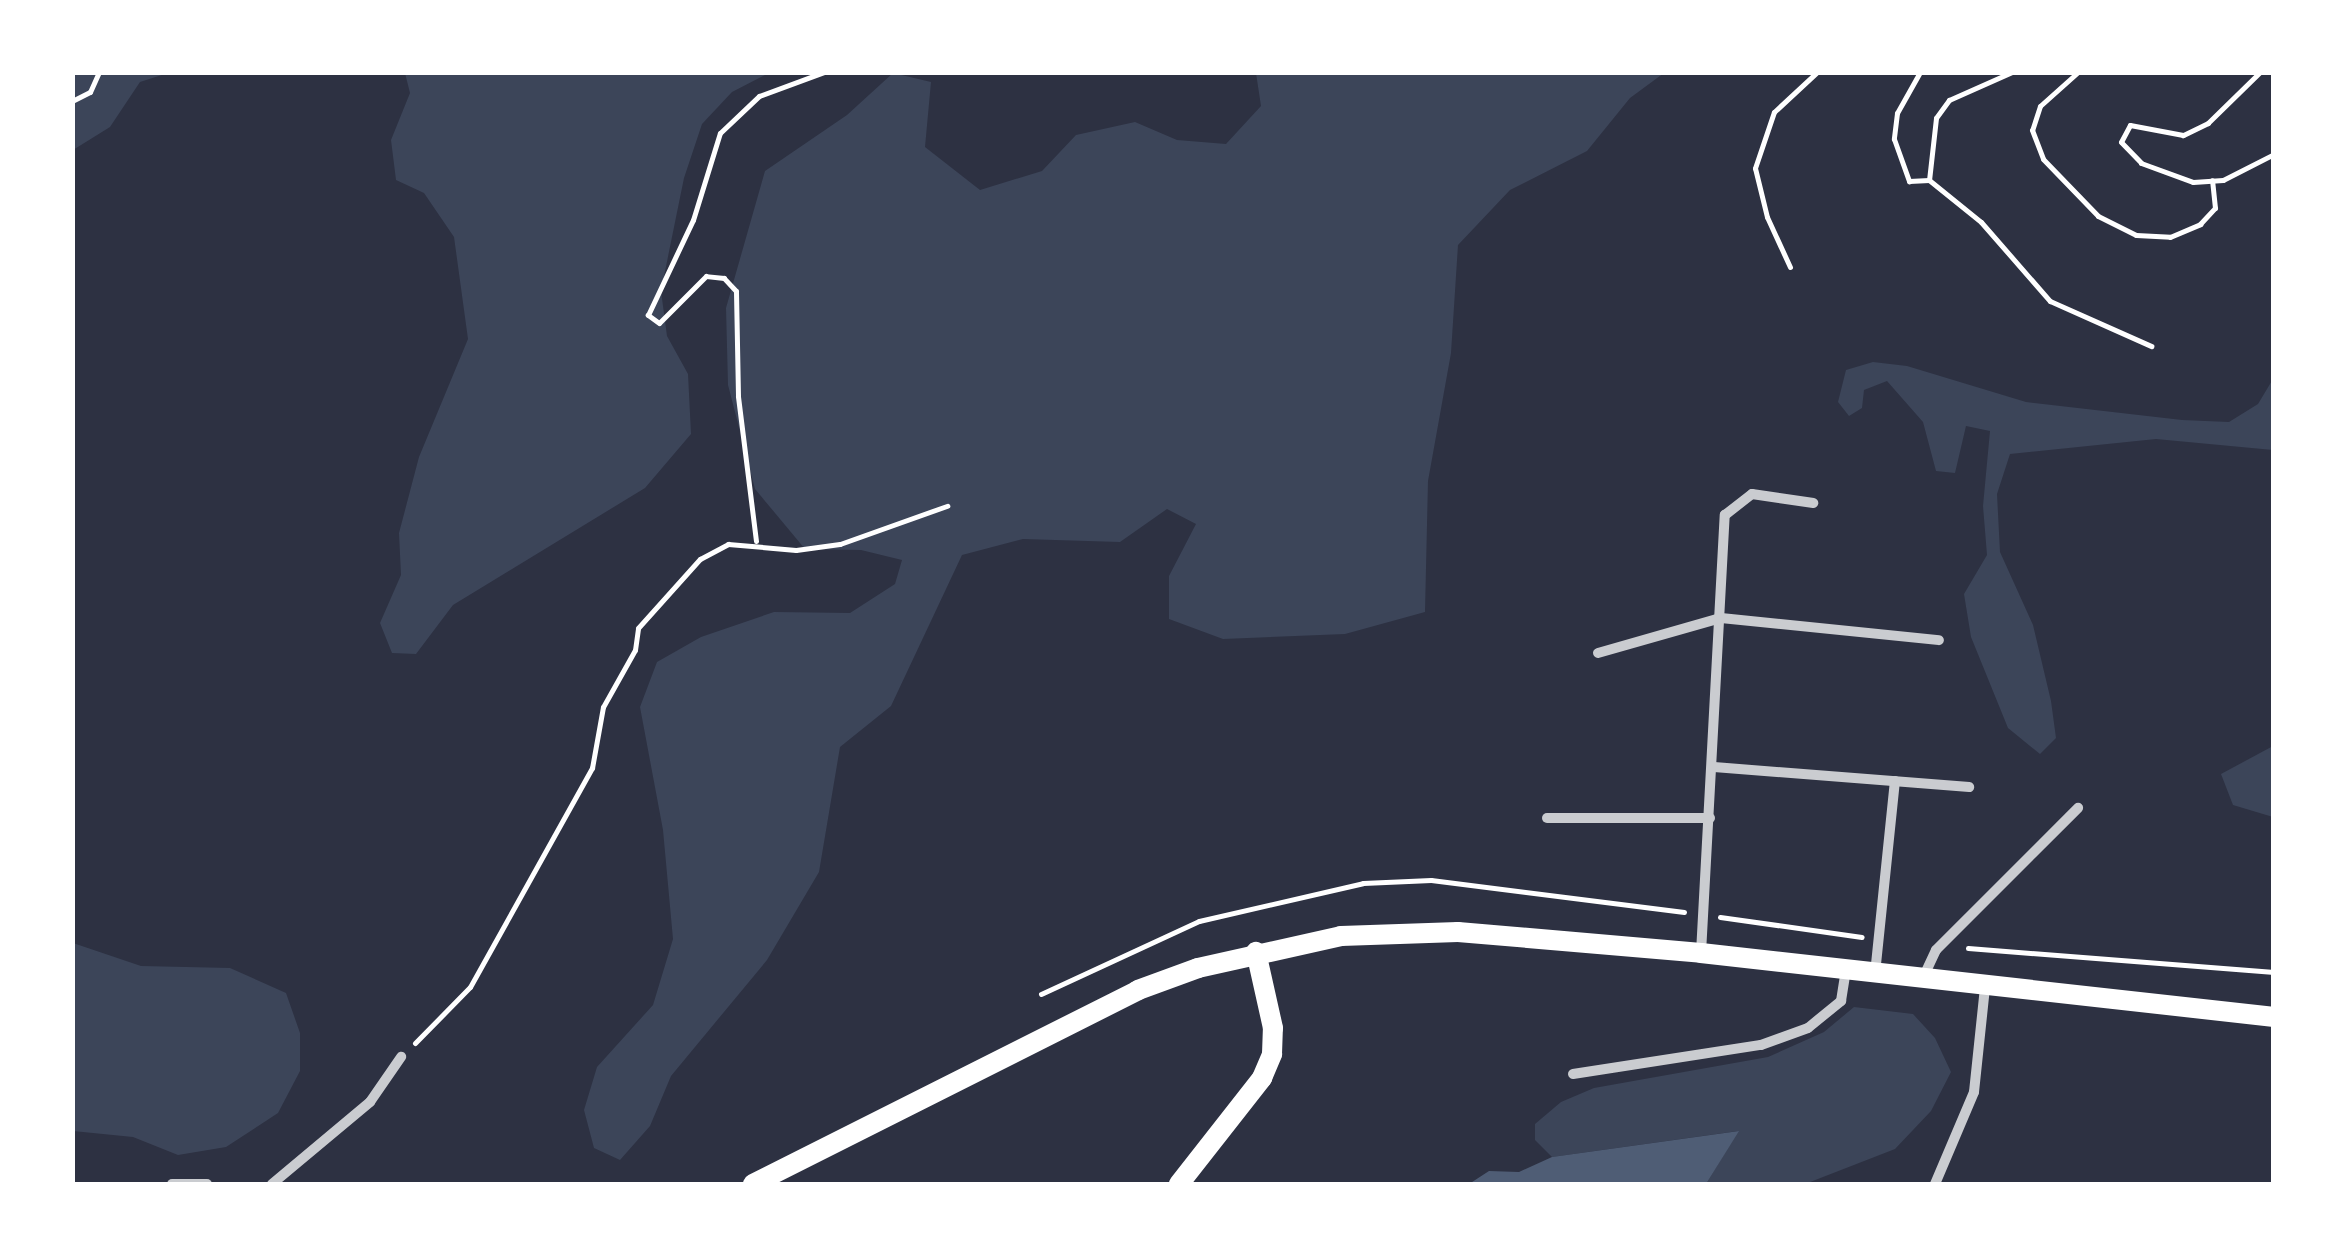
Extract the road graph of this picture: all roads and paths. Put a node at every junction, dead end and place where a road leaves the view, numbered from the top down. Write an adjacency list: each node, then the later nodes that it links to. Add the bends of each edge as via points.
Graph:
1 (99, 72): 8 (path, via 90,92)
2 (824, 72): 16 (path, via 759,96 720,132 693,220 648,315 660,322 706,276 724,278 736,292 738,396)
3 (1817, 72): 12 (path, via 1774,112 1757,156 1760,194)
4 (1920, 72): 10 (path, via 1897,113 1894,139 1909,181)
5 (2012, 72): 10 (path, via 1949,100 1936,118)
6 (2078, 72): 11 (path, via 2040,106 2032,130 2043,159 2098,216 2136,235 2170,237 2200,224 2215,208)
7 (2260, 72): 11 (path, via 2208,123 2182,135 2152,125 2121,132 2120,142 2141,163 2193,182)
8 (72, 101)
9 (2274, 154): 11 (path)
10 (1929, 180): 13 (path, via 1981,222 2050,301)
11 (2212, 180)
12 (1790, 267)
13 (2151, 346)
14 (1813, 503): 17 (street, via 1752,494 1725,515)
15 (947, 506): 16 (path, via 840,544 796,550)
16 (756, 541): 33 (path, via 728,544 700,559 638,628 635,650 603,707 592,768 577,799 470,987)
17 (1722, 618): 18 (street); 19 (street); 20 (street)
18 (1939, 640)
19 (1598, 652)
20 (1714, 767): 21 (street); 25 (street)
21 (1895, 781): 22 (street); 29 (street)
22 (1969, 787)
23 (2078, 808): 30 (street, via 1936,950)
24 (1547, 818): 25 (street)
25 (1710, 818): 27 (street)
26 (1256, 952): 27 (main road, via 1340,936 1458,932); 38 (main road, via 1138,990); 39 (main road, via 1272,1054 1262,1078)
27 (1700, 953): 28 (main road)
28 (1846, 971): 29 (main road); 34 (street, via 1841,1002 1808,1028 1761,1045)
29 (1875, 974): 30 (main road)
30 (1922, 981): 31 (main road)
31 (1985, 988): 32 (main road); 40 (street, via 1974,1092)
32 (2274, 1017)
33 (401, 1057): 37 (street, via 370,1102)
34 (1573, 1074)
35 (172, 1184): 36 (street)
36 (206, 1184)
37 (272, 1184)
38 (754, 1184)
39 (1179, 1184)
40 (1935, 1184)

